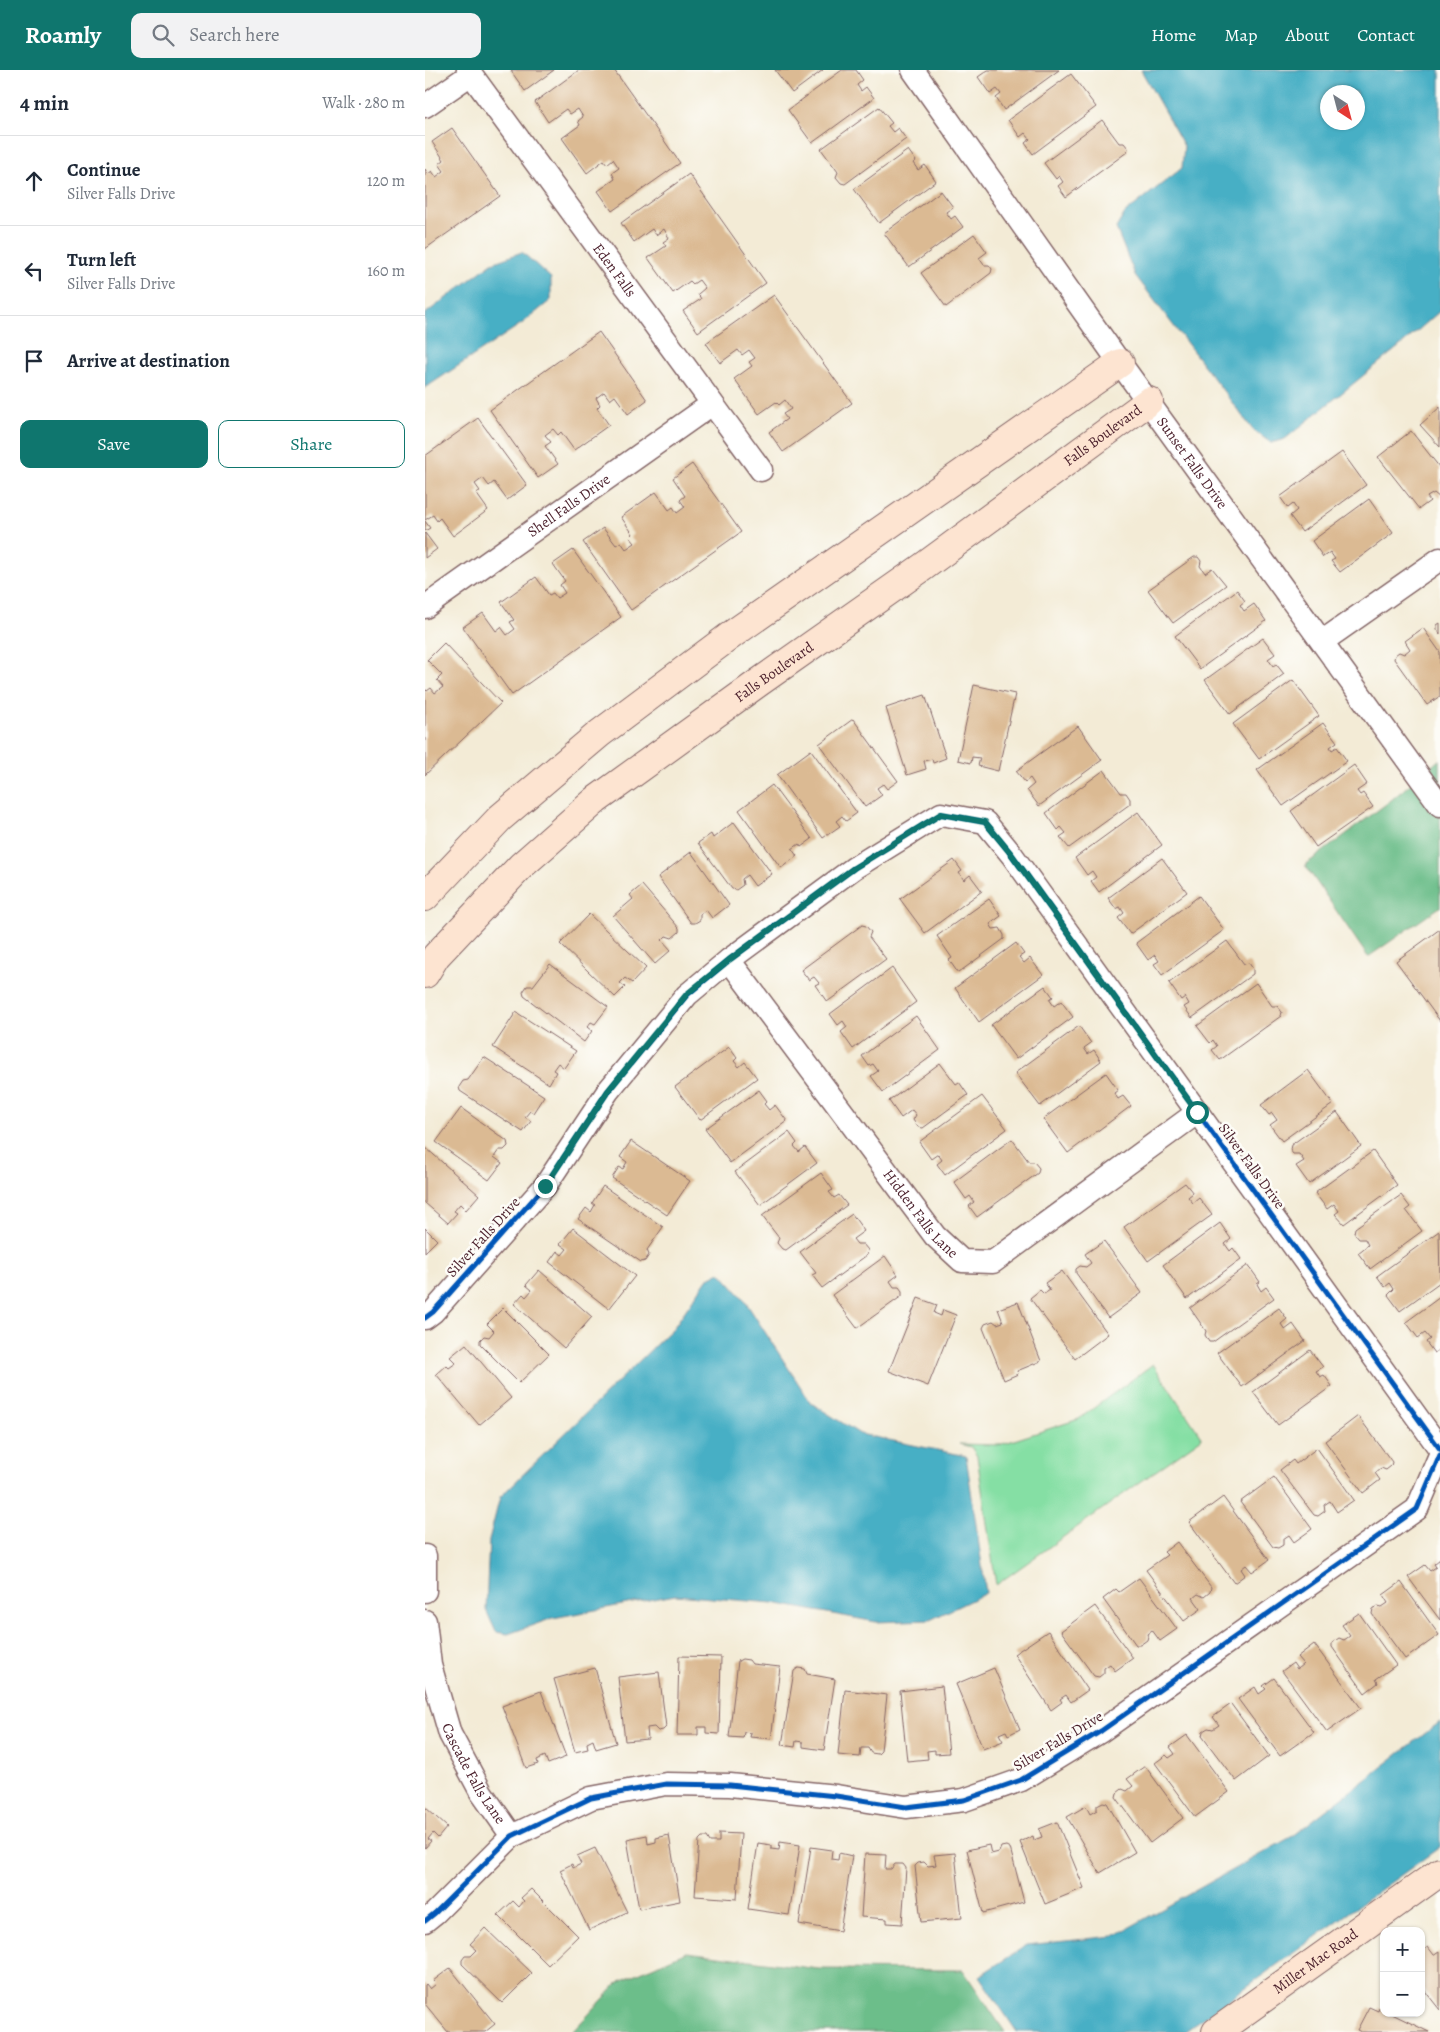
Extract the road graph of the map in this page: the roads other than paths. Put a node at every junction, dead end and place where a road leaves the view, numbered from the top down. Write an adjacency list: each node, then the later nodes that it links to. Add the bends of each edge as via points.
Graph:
1 (913, 70): 4 (street, Sunset Falls Drive)
2 (470, 72): 3 (street); 6 (street, Eden Falls)
3 (425, 106)
4 (1120, 362): 5 (street, Sunset Falls Drive); 12 (street, via 734,633 599,734 500,818)
5 (1149, 401): 10 (street, Sunset Falls Drive); 14 (street, Falls Boulevard, via 596,800 521,866 436,956)
6 (712, 404): 7 (street, Eden Falls); 9 (street, Shell Falls Drive)
7 (761, 470)
8 (1440, 559): 10 (street)
9 (425, 607)
10 (1323, 642): 11 (street, Sunset Falls Drive)
11 (1440, 805)
12 (425, 897)
13 (729, 960): 15 (street, Silver Falls Drive, via 854,868 941,814 985,822); 15 (street, Hidden Falls Lane, via 935,1236 962,1261 993,1262); 16 (street, Silver Falls Drive, via 687,994 608,1091 545,1186)
14 (425, 974)
15 (1197, 1112): 17 (street, Silver Falls Drive)
16 (425, 1318)
17 (1440, 1449)
18 (1440, 1455): 22 (street, Silver Falls Drive, via 1417,1510 1101,1730 1021,1780 963,1800 906,1807 731,1785 666,1784 591,1798)
19 (425, 1556): 20 (street)
20 (425, 1591)
21 (425, 1621): 22 (street, Cascade Falls Lane, via 430,1665 450,1734 481,1792)
22 (512, 1836): 24 (street, Silver Falls Drive)
23 (1440, 1872): 25 (street, Miller Mac Road)
24 (425, 1921)
25 (1216, 2032)

